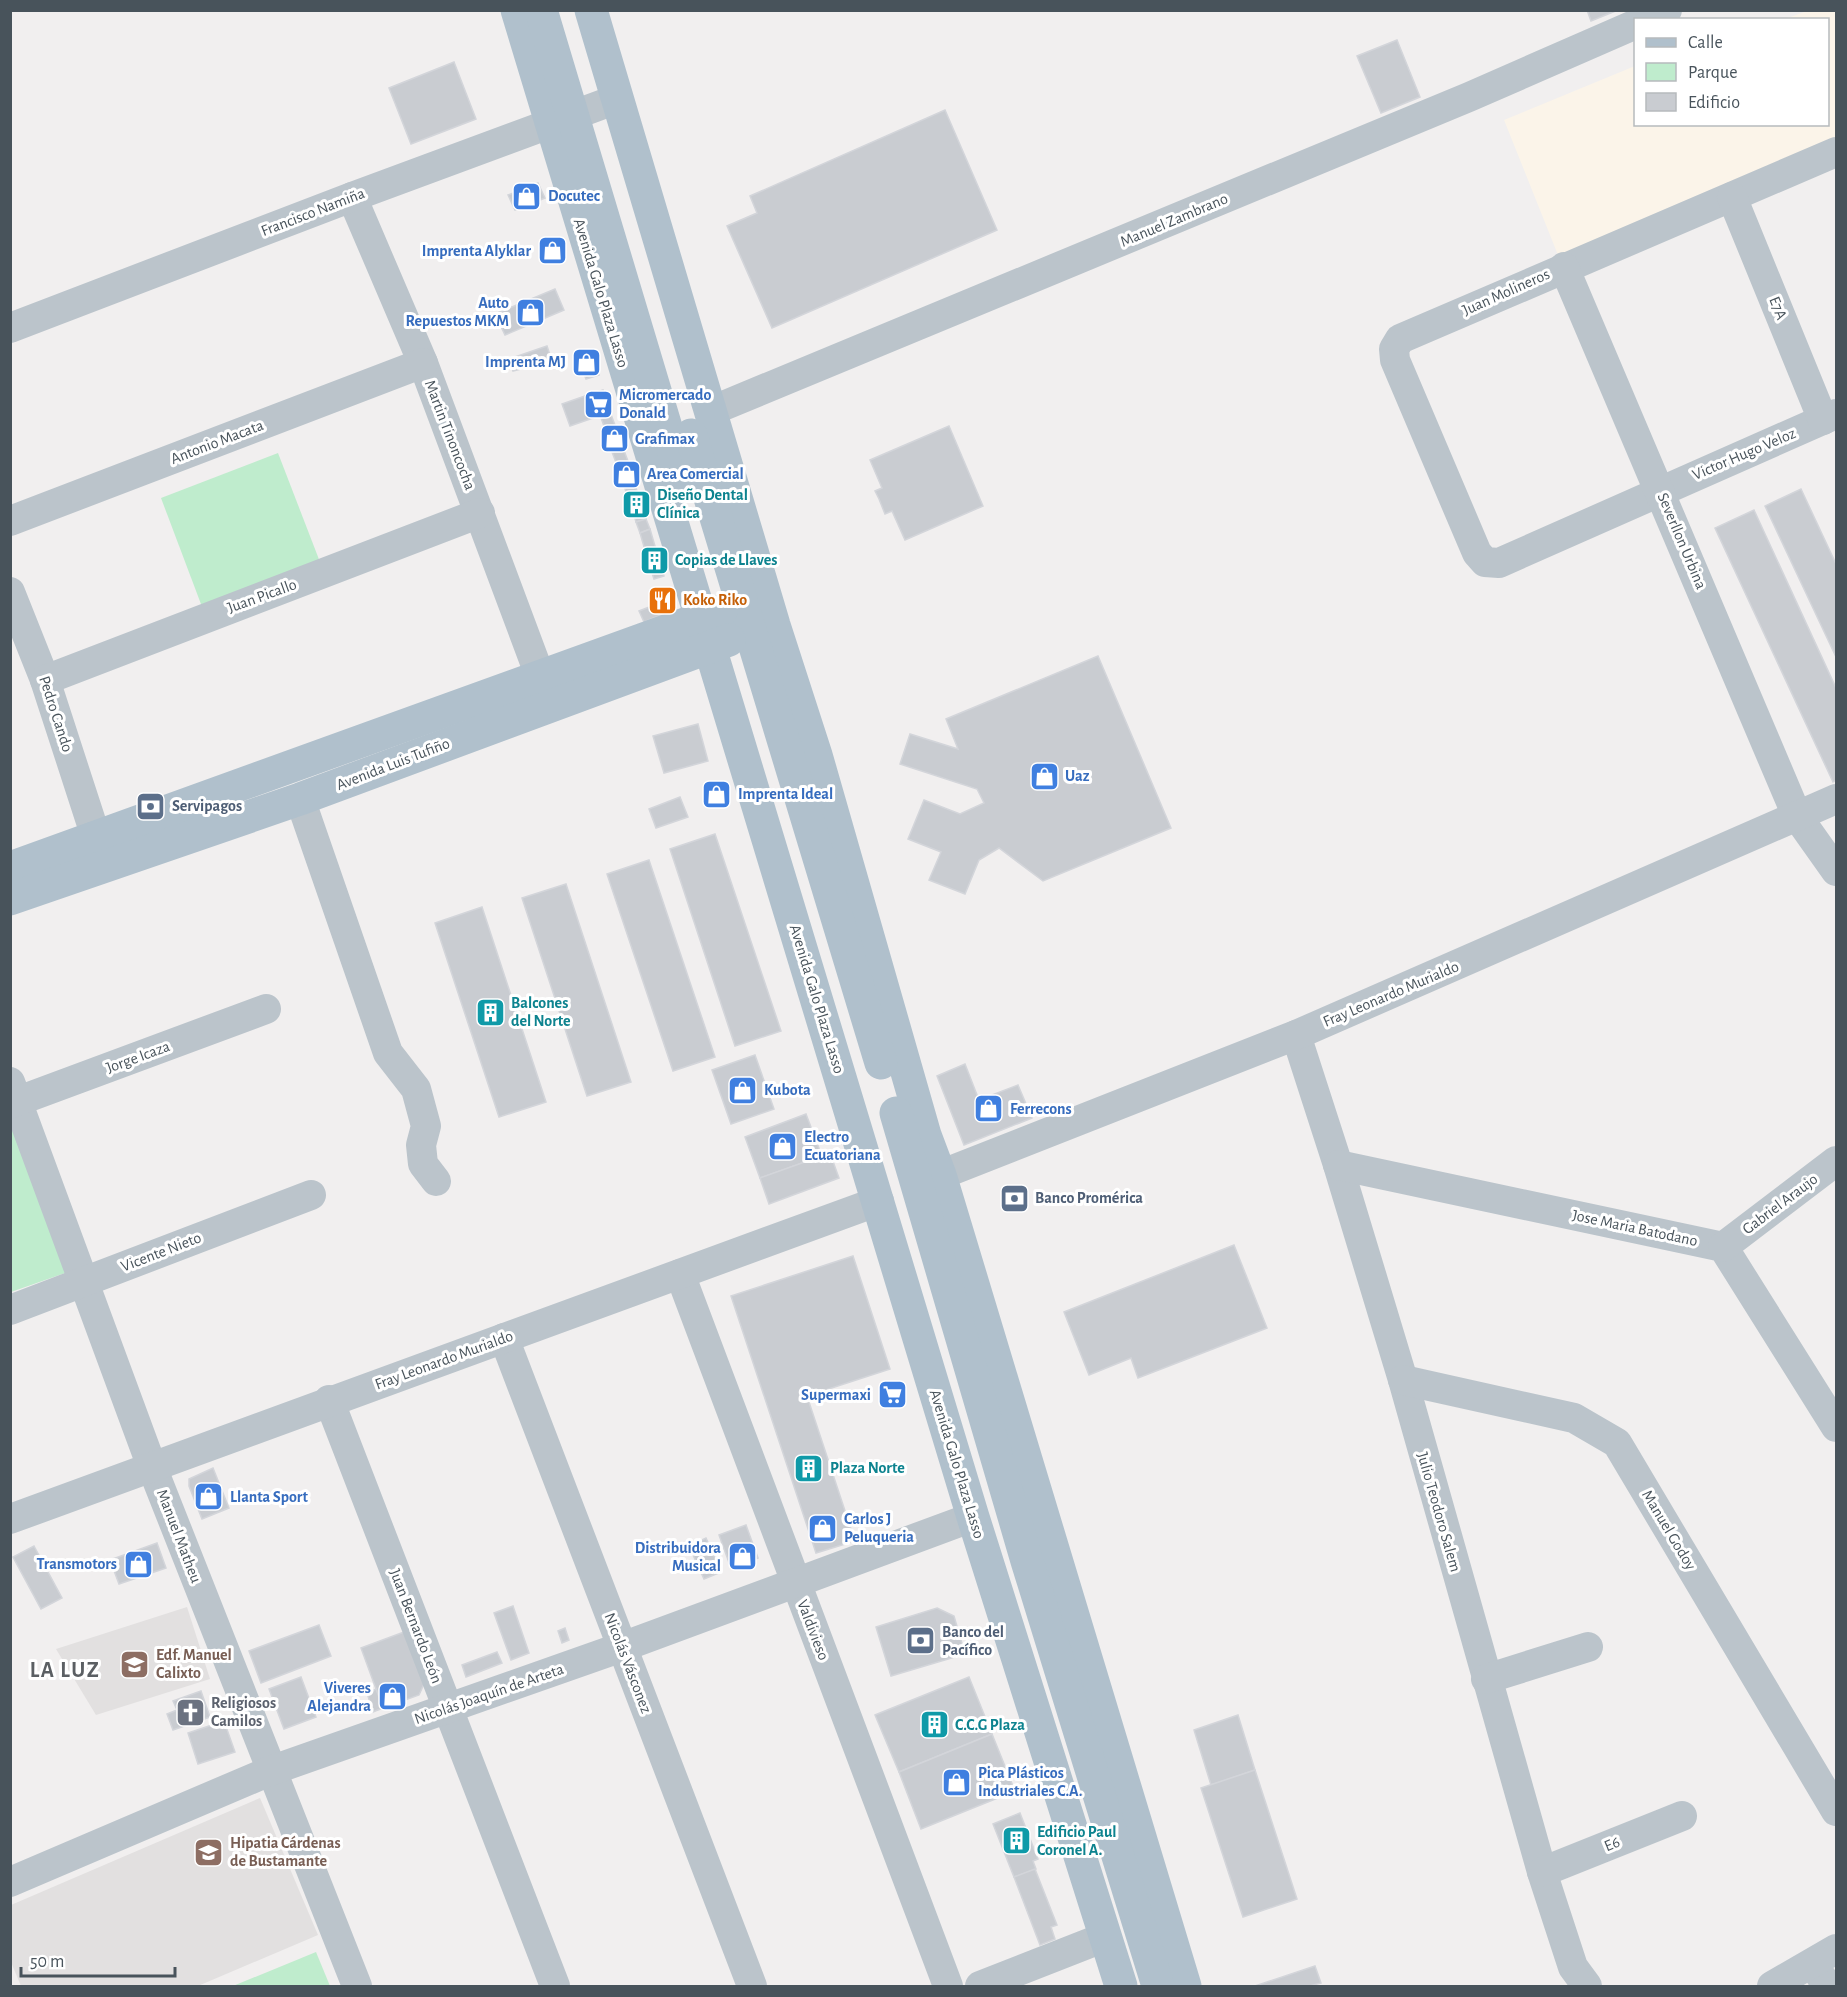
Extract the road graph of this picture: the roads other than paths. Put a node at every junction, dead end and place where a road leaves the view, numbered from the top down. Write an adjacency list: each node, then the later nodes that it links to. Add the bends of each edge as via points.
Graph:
1 (517, 10): 8 (main road, Avenida Galo Plaza Lasso)
2 (542, 10): 8 (main road, Avenida Galo Plaza Lasso)
3 (565, 10): 8 (main road, Avenida Galo Plaza Lasso)
4 (591, 10): 8 (main road, Avenida Galo Plaza Lasso)
5 (1667, 10): 6 (street)
6 (1651, 18)
7 (1634, 24): 15 (street, Manuel Zambrano, via 1459,101)
8 (584, 111): 10 (street, Francisco Namiña); 15 (main road, Avenida Galo Plaza Lasso); 22 (main road, Avenida Galo Plaza Lasso); 22 (main road, Avenida Galo Plaza Lasso)
9 (1836, 152): 11 (street, Juan Molineros)
10 (351, 197): 13 (street, Francisco Namiña); 14 (street, Martin Tinoncocha)
11 (1732, 197): 12 (street, Juan Molineros); 16 (street, E7A)
12 (1564, 267): 17 (street, Severllon Urbina); 20 (street, Juan Molineros, via 1400,339 1394,349 1395,360 1477,553)
13 (10, 328)
14 (423, 363): 18 (street, Martin Tinoncocha); 19 (street, Antonio Macata)
15 (711, 411): 22 (main road, Avenida Galo Plaza Lasso)
16 (1830, 417): 17 (street, Victor Hugo Veloz)
17 (1661, 490): 20 (street, Victor Hugo Veloz, via 1499,563); 27 (street, Severllon Urbina)
18 (480, 513): 23 (street, Martin Tinoncocha); 24 (street, Juan Picallo)
19 (10, 521)
20 (1485, 562)
21 (10, 592): 24 (street, Pedro Cando)
22 (736, 622): 23 (main road, Avenida Luis Tufiño); 25 (main road, Avenida Luis Tufiño); 38 (main road, Avenida Galo Plaza Lasso, via 816,755 925,1136); 41 (main road, Avenida Galo Plaza Lasso); 71 (main road, Avenida Galo Plaza Lasso, via 1046,1687); 72 (main road, Avenida Galo Plaza Lasso, via 876,1046 1027,1561)
23 (540, 676): 28 (main road, Avenida Luis Tufiño)
24 (45, 680): 28 (street, Pedro Cando)
25 (300, 799): 29 (main road, Avenida Luis Tufiño); 39 (street, via 388,1053 416,1089 426,1126 421,1145 423,1164)
26 (1836, 799): 27 (street, Fray Leonardo Murialdo)
27 (1797, 816): 31 (street, Severllon Urbina); 34 (street, Fray Leonardo Murialdo)
28 (96, 837): 29 (main road, Avenida Luis Tufiño)
29 (61, 865): 30 (main road, Avenida Luis Tufiño); 32 (main road, Avenida Luis Tufiño)
30 (10, 868)
31 (1836, 871)
32 (10, 899)
33 (266, 1009): 35 (street, Jorge Icaza)
34 (1296, 1035): 37 (street, Julio Teodoro Salem); 38 (street, Fray Leonardo Murialdo)
35 (13, 1096): 44 (street, Manuel Matheu)
36 (1836, 1161): 42 (street, Gabriel Araujo)
37 (1338, 1165): 42 (street, Jose Maria Batodano); 47 (street, Julio Teodoro Salem)
38 (940, 1175): 73 (main road, Avenida Galo Plaza Lasso)
39 (436, 1181)
40 (311, 1195): 44 (street, Vicente Nieto)
41 (879, 1202): 43 (street, Fray Leonardo Murialdo); 51 (main road, Avenida Galo Plaza Lasso)
42 (1723, 1247): 49 (street)
43 (680, 1274): 46 (street, Fray Leonardo Murialdo); 53 (street, Valdivieso)
44 (84, 1282): 45 (street, Vicente Nieto); 50 (street, Manuel Matheu)
45 (10, 1310)
46 (504, 1338): 48 (street, Fray Leonardo Murialdo); 54 (street, Nicolás Vásconez)
47 (1403, 1380): 56 (street, Julio Teodoro Salem); 59 (street, Manuel Godoy, via 1574,1418 1617,1443)
48 (329, 1400): 50 (street, Fray Leonardo Murialdo); 57 (street, Juan Bernardo León)
49 (1836, 1427)
50 (152, 1467): 52 (street, Fray Leonardo Murialdo); 58 (street, Manuel Matheu)
51 (973, 1517): 53 (street, Nicolás Joaquín de Arteta); 63 (main road, Avenida Galo Plaza Lasso)
52 (10, 1519)
53 (795, 1581): 54 (street, Nicolás Joaquín de Arteta); 68 (street, Valdivieso)
54 (622, 1647): 57 (street, Nicolás Joaquín de Arteta); 67 (street, Nicolás Vásconez)
55 (1588, 1647): 56 (street)
56 (1486, 1679): 61 (street, Julio Teodoro Salem)
57 (448, 1708): 58 (street, Nicolás Joaquín de Arteta); 66 (street, Juan Bernardo León)
58 (270, 1771): 62 (street, Nicolás Joaquín de Arteta); 65 (street, Manuel Matheu)
59 (1836, 1811)
60 (1682, 1816): 61 (street, E6)
61 (1542, 1872): 74 (street, Julio Teodoro Salem, via 1573,1967)
62 (10, 1882)
63 (1105, 1937): 69 (street); 70 (main road, Avenida Galo Plaza Lasso)
64 (1826, 1967): 75 (street)
65 (357, 1986)
66 (555, 1986)
67 (752, 1986)
68 (948, 1986)
69 (980, 1986)
70 (1121, 1986)
71 (1142, 1986)
72 (1158, 1986)
73 (1185, 1986)
74 (1587, 1986)
75 (1772, 1986)

